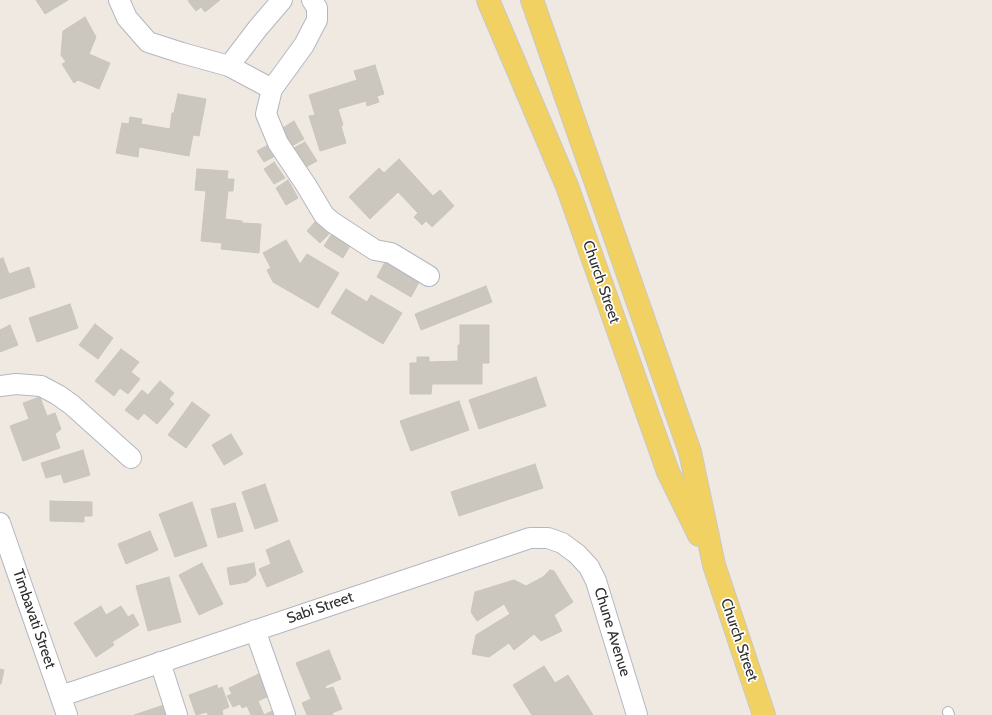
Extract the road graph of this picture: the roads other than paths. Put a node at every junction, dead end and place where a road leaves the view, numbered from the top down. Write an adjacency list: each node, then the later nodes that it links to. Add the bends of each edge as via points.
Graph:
1 (119, 0): 6 (street, via 127,18 148,42)
2 (282, 0): 6 (street)
3 (312, 0): 7 (street, via 317,8 317,20 304,45)
4 (488, 0): 13 (main road, Church Street, via 568,186 668,472)
5 (532, 0): 13 (main road, Church Street, via 690,452)
6 (229, 66): 7 (street)
7 (272, 89): 8 (street, via 266,114 278,143 324,215 375,250 391,253)
8 (429, 276)
9 (0, 386): 10 (street, via 41,386 58,395)
10 (130, 458)
11 (0, 523): 16 (street, Timbavati Street)
12 (577, 554): 14 (street, Sabi Street, via 562,543 548,538 530,538); 20 (street, Chune Avenue, via 589,567 596,580)
13 (714, 565): 21 (main road, Church Street)
14 (255, 630): 15 (street, Sabi Street); 19 (street)
15 (160, 662): 16 (street, Sabi Street); 18 (street)
16 (61, 696): 17 (street, Timbavati Street)
17 (67, 715)
18 (177, 715)
19 (285, 715)
20 (637, 715)
21 (764, 715)

